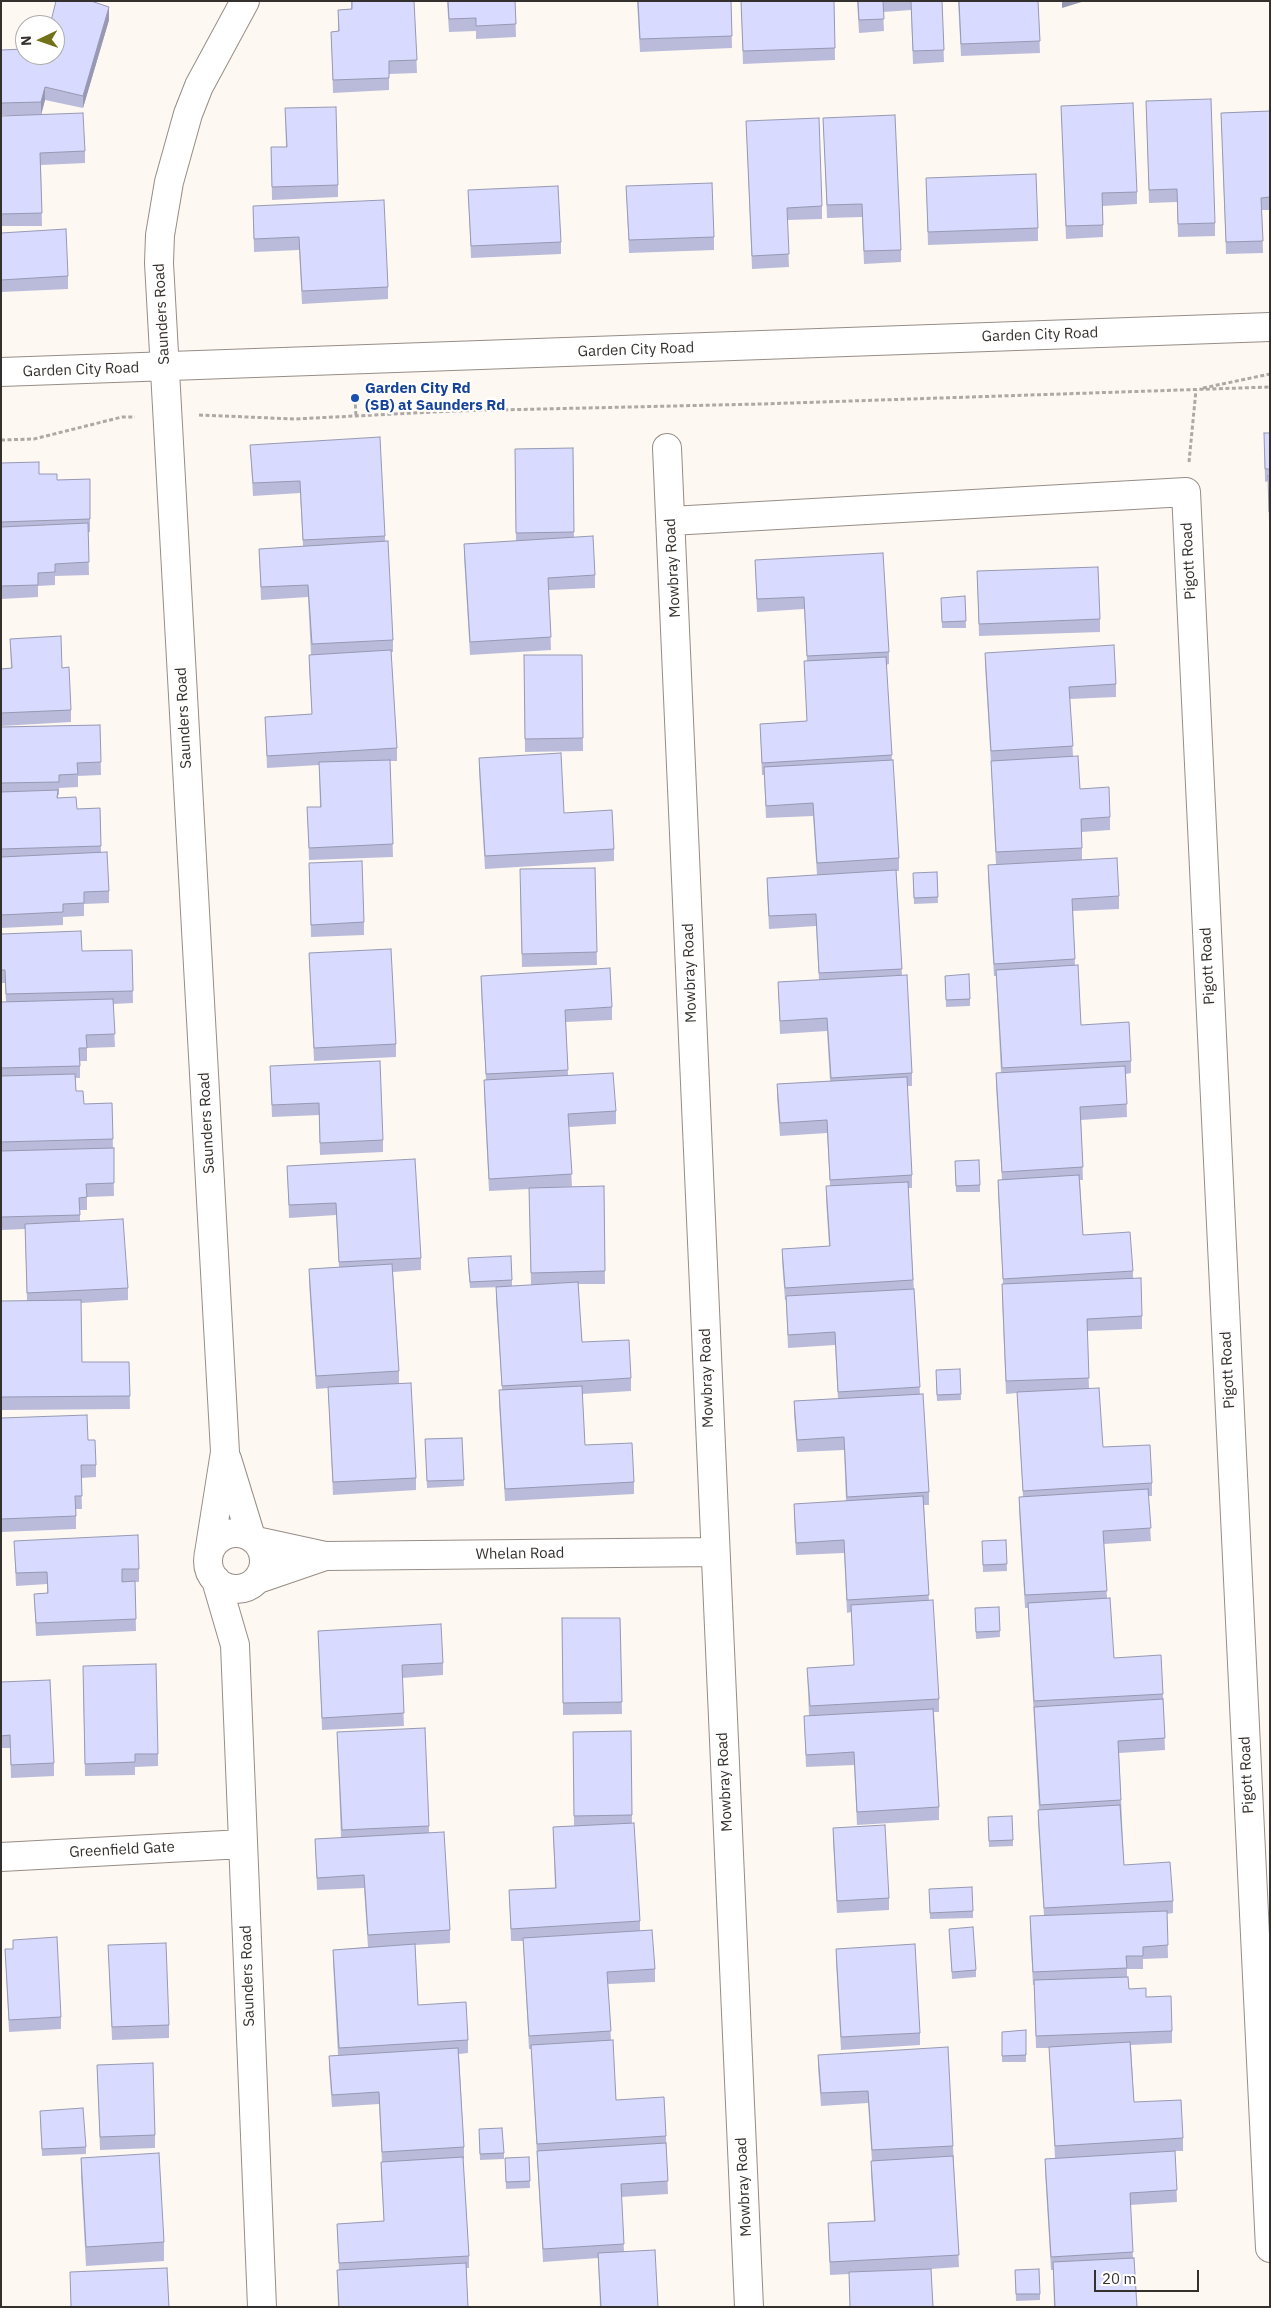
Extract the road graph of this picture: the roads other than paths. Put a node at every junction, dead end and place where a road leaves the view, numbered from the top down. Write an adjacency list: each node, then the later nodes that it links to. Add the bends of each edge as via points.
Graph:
1 (244, 1): 3 (street, Saunders Road, via 199,86 169,182 159,263)
2 (1270, 327): 3 (street, Garden City Road)
3 (164, 367): 4 (street, Garden City Road); 7 (street, Saunders Road)
4 (1, 372)
5 (667, 448): 6 (street, Mowbray Road)
6 (671, 521): 9 (street, Mowbray Road); 17 (street, Pigott Road, via 1186,492)
7 (225, 1452): 8 (street, Saunders Road); 10 (street, Saunders Road)
8 (253, 1539): 10 (street, via 227,1534 213,1545); 11 (street, Whelan Road); 13 (street, via 263,1552 264,1561 263,1570)
9 (715, 1552): 11 (street, Whelan Road); 19 (street, Mowbray Road)
10 (209, 1553): 12 (street, via 211,1572)
11 (325, 1556): 13 (street, Whelan Road)
12 (216, 1580): 13 (street, via 232,1588 242,1588); 14 (street, Saunders Road)
13 (254, 1582): 14 (street, Saunders Road)
14 (235, 1646): 15 (street, Saunders Road)
15 (243, 1844): 16 (street, Greenfield Gate); 18 (street, Saunders Road)
16 (1, 1857)
17 (1270, 2248)
18 (262, 2307)
19 (749, 2307)

